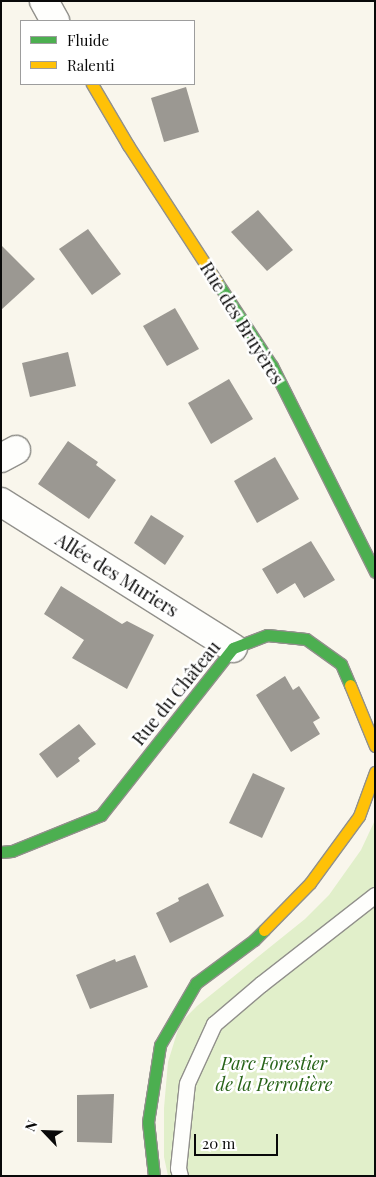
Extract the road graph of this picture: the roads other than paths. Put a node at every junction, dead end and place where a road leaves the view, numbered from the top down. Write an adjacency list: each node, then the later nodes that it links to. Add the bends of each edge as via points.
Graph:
1 (44, 1): 2 (street)
2 (54, 20)
3 (93, 85): 5 (street, Rue des Bruyères, via 272,366)
4 (1, 502): 6 (street, Allée des Muriers)
5 (375, 572)
6 (233, 648): 7 (street, Rue du Château, via 267,634 306,639 341,664); 10 (street, Rue du Château, via 101,815 12,851)
7 (375, 746)
8 (375, 772): 9 (street)
9 (369, 806): 12 (street, via 310,883 254,940 196,984 160,1045 148,1122)
10 (1, 852)
11 (375, 895): 13 (lane, via 214,1024 187,1082 178,1168)
12 (154, 1176)
13 (180, 1176)

